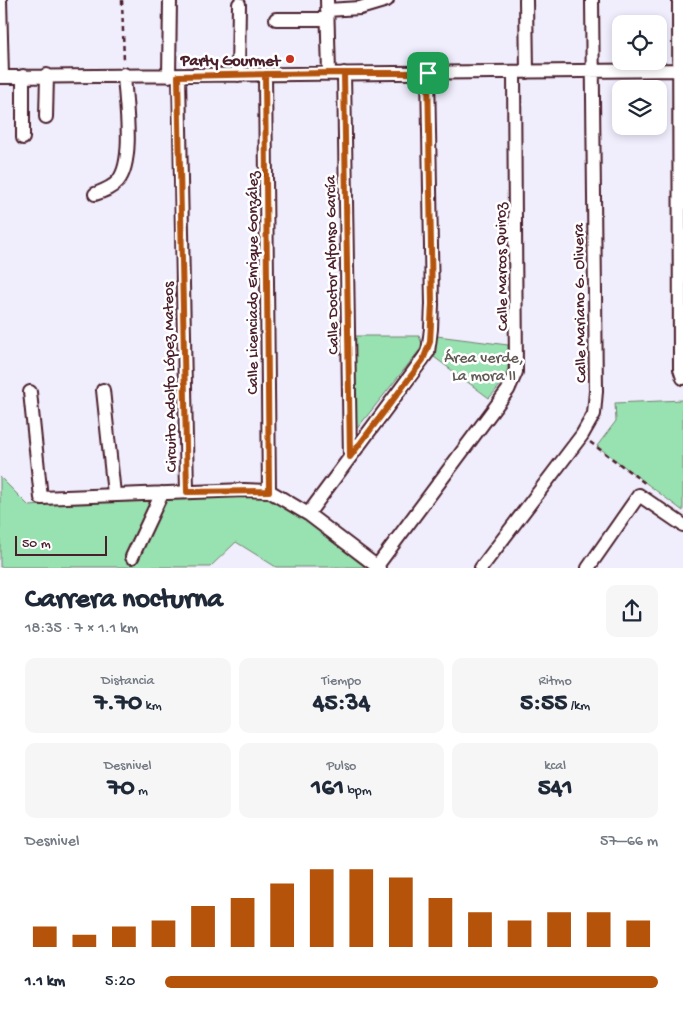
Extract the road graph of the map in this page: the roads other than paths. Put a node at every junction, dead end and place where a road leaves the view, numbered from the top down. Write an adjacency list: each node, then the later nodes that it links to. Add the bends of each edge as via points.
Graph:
1 (0, 0): 10 (street)
2 (170, 0): 24 (street, Circuito Adolfo López Mateos)
3 (387, 0): 8 (street, via 360,8)
4 (526, 0): 13 (street)
5 (592, 0): 12 (street, Calle Mariano G. Olivera)
6 (679, 0): 11 (street)
7 (239, 4): 19 (street)
8 (327, 10): 9 (street); 14 (street)
9 (276, 19)
10 (0, 32): 22 (street)
11 (681, 70): 12 (street); 28 (street, via 680,369)
12 (592, 71): 13 (street); 40 (street, Calle Mariano G. Olivera, via 594,414 582,435)
13 (527, 72): 17 (street)
14 (329, 73): 15 (street); 20 (street)
15 (344, 73): 16 (street); 31 (street, Calle Doctor Alfonso García)
16 (428, 73): 17 (street); 31 (street, via 430,342 423,360)
17 (514, 73): 39 (street, Calle Marcos Quiroz, via 516,372 508,390)
18 (124, 74): 21 (street); 24 (street); 27 (street, via 125,166 117,182)
19 (238, 74): 20 (street); 24 (street)
20 (265, 74): 32 (street, Calle Licenciado Enrique González)
21 (47, 75): 23 (street); 25 (street)
22 (1, 76): 23 (street)
23 (23, 76): 26 (street)
24 (174, 76): 33 (street, Circuito Adolfo López Mateos)
25 (46, 117)
26 (23, 138)
27 (95, 194)
28 (683, 378)
29 (103, 390): 35 (street)
30 (30, 392): 35 (street, via 39,495 42,498)
31 (350, 457): 36 (street)
32 (269, 491): 33 (street, Circuito Adolfo López Mateos); 36 (street)
33 (187, 492): 34 (street)
34 (162, 493): 35 (street); 38 (street)
35 (114, 494)
36 (308, 514): 39 (street)
37 (683, 525): 41 (street, via 639,495)
38 (132, 557)
39 (378, 567)
40 (481, 568)
41 (588, 568)

